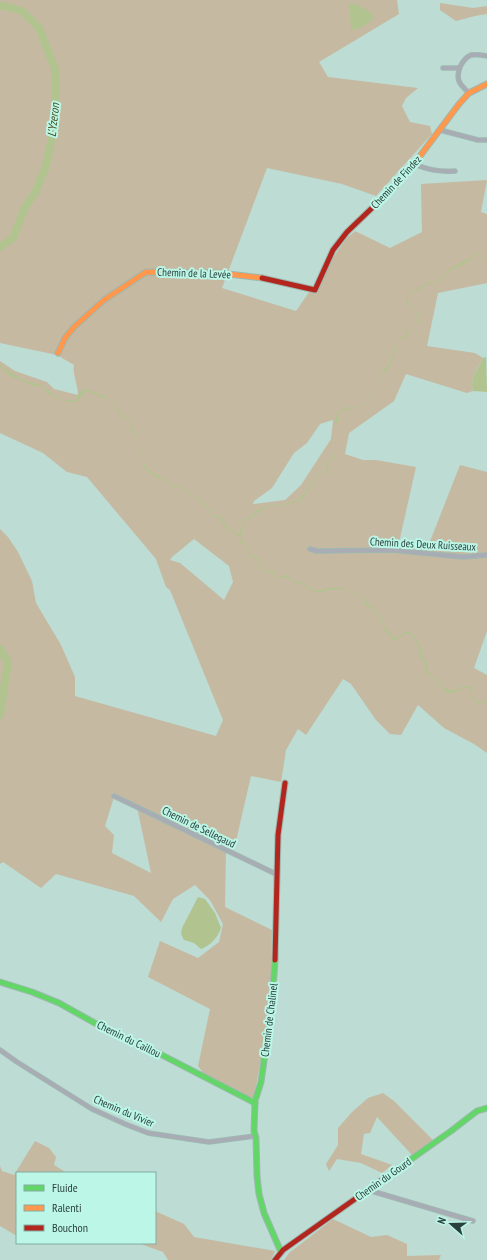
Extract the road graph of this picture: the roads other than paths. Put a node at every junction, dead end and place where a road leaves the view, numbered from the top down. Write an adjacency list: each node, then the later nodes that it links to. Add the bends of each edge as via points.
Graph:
1 (487, 56): 3 (street, via 472,55 466,58)
2 (443, 68): 3 (street)
3 (459, 68): 5 (street, via 459,81)
4 (487, 84): 5 (street, Chemin de Findez)
5 (469, 94): 6 (street, Chemin de Findez)
6 (440, 130): 7 (street); 8 (street, Chemin de Findez)
7 (487, 140)
8 (414, 164): 9 (street, via 442,172); 10 (street, Chemin de Findez, via 391,191 347,232 333,250)
9 (455, 171)
10 (315, 290): 11 (street, Chemin de la Levée, via 262,278 220,273 146,272 104,300 74,327 65,338)
11 (58, 354)
12 (310, 549): 13 (street, Chemin des Deux Ruisseaux, via 391,550 462,557)
13 (487, 555)
14 (285, 783): 16 (street, Chemin de Chalinel, via 279,822)
15 (114, 796): 16 (street, Chemin de Sellegaud)
16 (276, 874): 19 (street, Chemin de Chalinel, via 272,1004 261,1082)
17 (0, 982): 19 (street, Chemin du Caillou, via 59,1003)
18 (0, 1050): 21 (street, Chemin du Vivier, via 92,1109 148,1133 209,1142)
19 (255, 1104): 21 (street, Chemin de Chalinel)
20 (487, 1108): 22 (street, Chemin du Gourd, via 477,1111)
21 (255, 1136): 24 (street, Chemin de Chalinel, via 259,1194)
22 (368, 1190): 23 (street); 24 (street, Chemin du Gourd)
23 (473, 1221)
24 (278, 1256)

